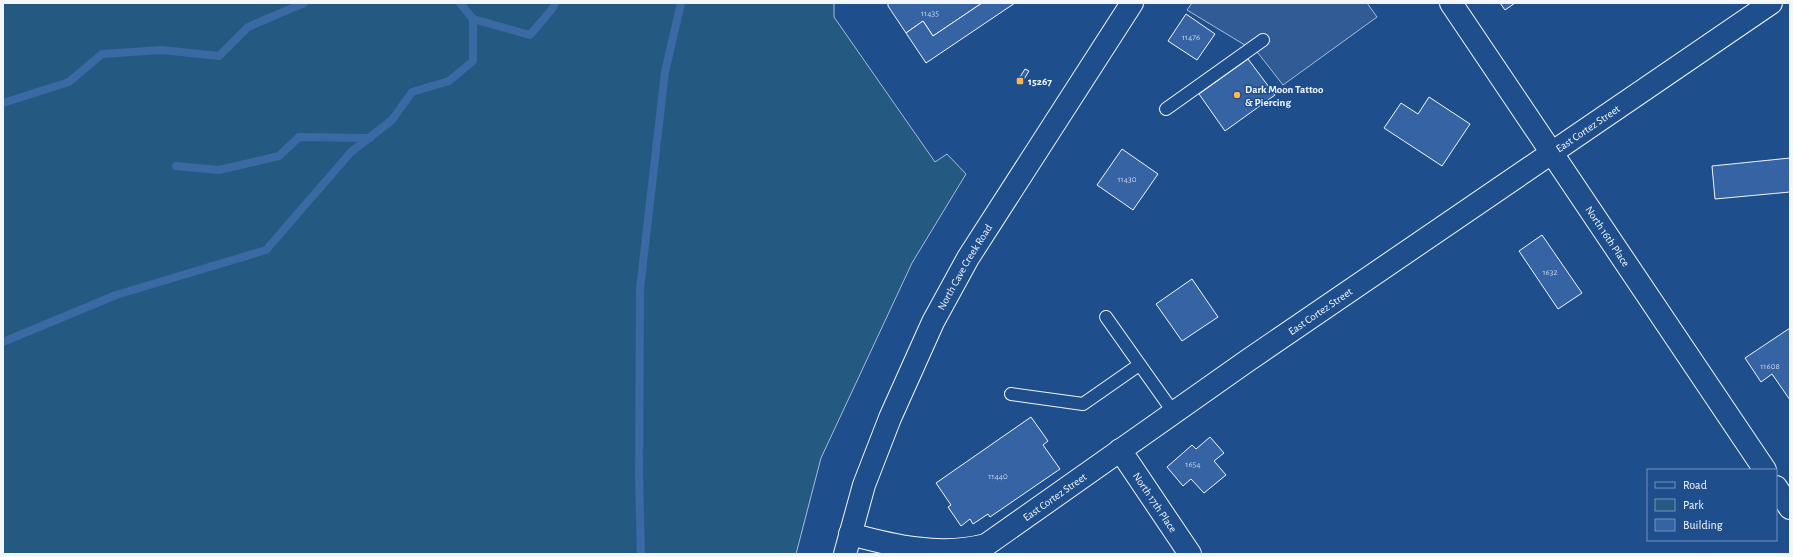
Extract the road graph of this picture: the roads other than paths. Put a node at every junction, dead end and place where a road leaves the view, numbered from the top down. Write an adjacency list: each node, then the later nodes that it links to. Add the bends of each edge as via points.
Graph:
1 (1132, 3): 15 (street, North Cave Creek Road, via 968,258 933,322 890,418 864,485)
2 (1452, 3): 6 (street, North 16th Place)
3 (1771, 3): 6 (street, East Cortez Street)
4 (1263, 40): 5 (lane)
5 (1166, 109)
6 (1553, 153): 10 (street, East Cortez Street); 12 (street, North 16th Place)
7 (1106, 317): 8 (lane)
8 (1139, 365): 9 (lane, via 1083,404); 10 (lane)
9 (1011, 394)
10 (1174, 413): 11 (street, East Cortez Street)
11 (1120, 450): 15 (street, East Cortez Street, via 986,545 951,553); 16 (street, North 17th Place)
12 (1763, 469)
13 (1777, 488): 14 (street)
14 (1790, 508)
15 (847, 544)
16 (1190, 554)

